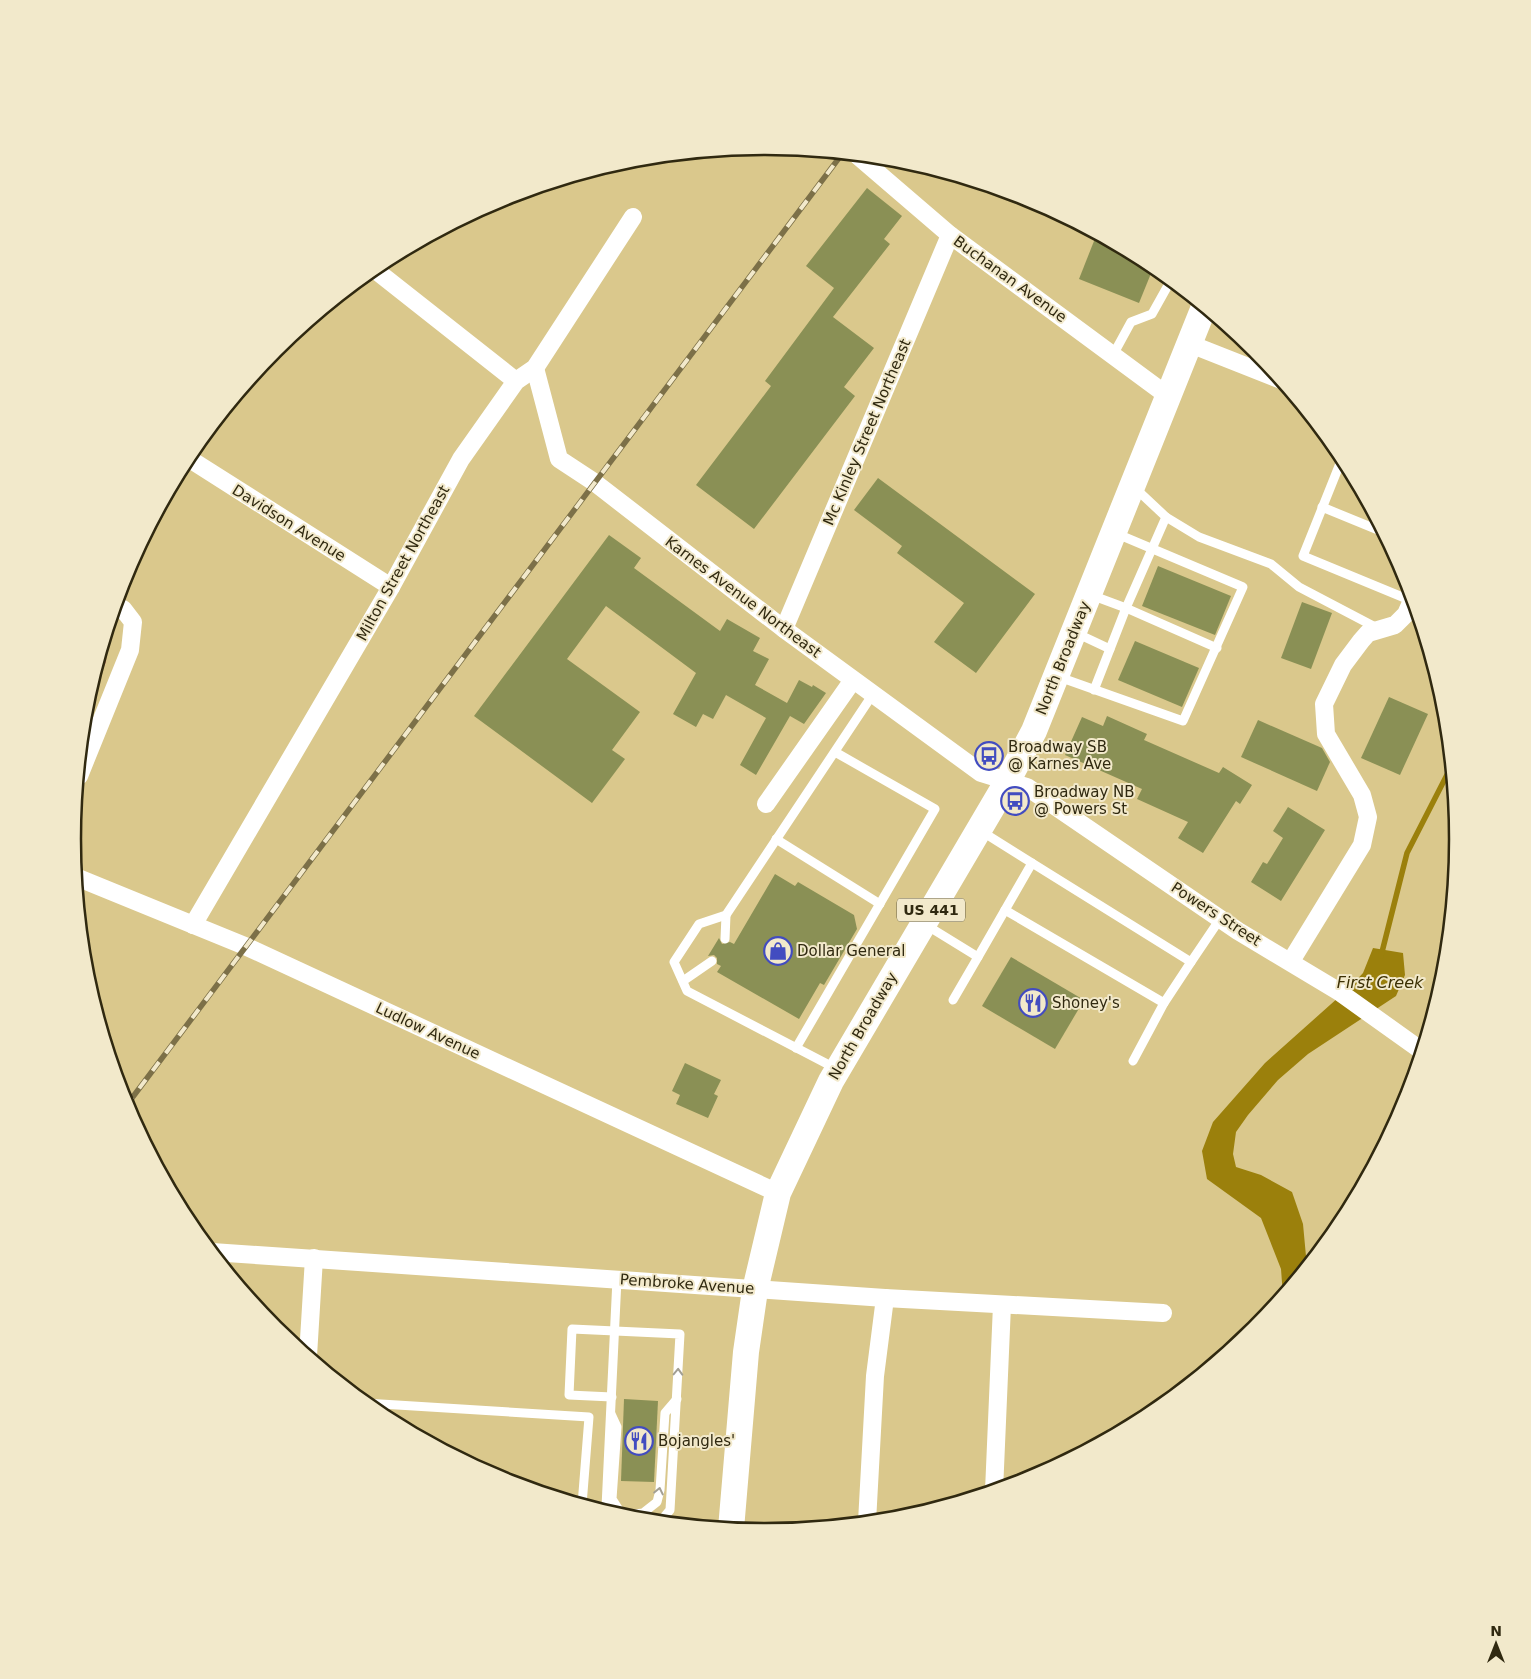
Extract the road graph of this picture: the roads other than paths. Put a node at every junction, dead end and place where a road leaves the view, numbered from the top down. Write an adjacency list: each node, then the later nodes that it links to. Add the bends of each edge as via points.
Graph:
1 (866, 163): 3 (street, Buchanan Avenue)
2 (633, 217): 9 (street, Milton Street Northeast)
3 (950, 235): 8 (street, Buchanan Avenue); 27 (street, Mc Kinley Street Northeast)
4 (381, 274): 11 (street)
5 (1167, 286): 8 (lane, via 1152,314 1130,322)
6 (1202, 313): 7 (main road, North Broadway / US 441)
7 (1190, 344): 10 (street); 12 (main road, North Broadway / US 441)
8 (1113, 355): 12 (street, Buchanan Avenue)
9 (535, 368): 11 (street, Milton Street Northeast); 27 (street, Karnes Avenue Northeast, via 559,458)
10 (1267, 375)
11 (516, 381): 21 (street, Milton Street Northeast, via 461,458)
12 (1168, 396): 15 (main road, North Broadway / US 441)
13 (195, 462): 21 (street, Davidson Avenue)
14 (1339, 467): 16 (lane)
15 (1132, 485): 17 (lane); 19 (main road, North Broadway / US 441)
16 (1322, 508): 18 (lane); 23 (lane, via 1303,556)
17 (1166, 517): 20 (lane); 28 (lane, via 1199,536 1271,564 1299,587)
18 (1375, 529)
19 (1114, 532): 20 (lane); 22 (main road, North Broadway / US 441)
20 (1151, 547): 24 (lane); 30 (lane, via 1243,587)
21 (391, 587): 48 (street, Milton Street Northeast)
22 (1090, 594): 24 (lane); 29 (main road, North Broadway / US 441)
23 (1406, 600)
24 (1126, 608): 30 (lane); 31 (lane)
25 (122, 609): 37 (street, via 133,622 130,650)
26 (1409, 609): 28 (street, via 1395,625)
27 (784, 629): 33 (street, Karnes Avenue Northeast)
28 (1380, 629): 52 (street, via 1368,633 1361,640 1343,665 1324,704 1326,734 1362,795 1368,817 1362,845)
29 (1074, 632): 31 (lane); 32 (main road, North Broadway / US 441)
30 (1216, 648): 34 (lane, via 1183,721)
31 (1110, 649): 34 (lane)
32 (1056, 676): 34 (lane); 38 (main road, North Broadway / US 441, via 1034,731)
33 (853, 680): 35 (street, Karnes Avenue Northeast); 39 (street)
34 (1094, 690)
35 (873, 694): 36 (lane); 38 (street, Karnes Avenue Northeast, via 981,773)
36 (835, 752): 41 (lane); 44 (lane, via 936,809)
37 (86, 758)
38 (1007, 782): 40 (main road, North Broadway / US 441); 47 (street, Powers Street, via 1027,787)
39 (766, 804)
40 (978, 829): 42 (lane); 49 (main road, North Broadway / US 441)
41 (776, 839): 44 (lane); 46 (lane)
42 (1032, 863): 45 (lane); 54 (lane)
43 (83, 880): 48 (street, Ludlow Avenue)
44 (880, 904): 59 (lane)
45 (1005, 910): 51 (lane); 57 (lane)
46 (726, 915): 50 (lane); 55 (lane, via 699,924 674,962)
47 (1220, 919): 52 (street, Powers Street); 54 (lane)
48 (193, 924): 62 (street, Ludlow Avenue)
49 (923, 924): 51 (lane); 61 (main road, North Broadway / US 441)
50 (725, 939)
51 (978, 957): 56 (lane)
52 (1291, 960): 58 (street, Powers Street)
53 (712, 961): 55 (lane)
54 (1191, 962): 57 (lane)
55 (683, 981): 59 (lane, via 687,991)
56 (953, 1000)
57 (1164, 1004): 60 (lane)
58 (1417, 1047)
59 (796, 1048): 61 (lane)
60 (1133, 1061)
61 (837, 1069): 62 (main road, North Broadway / US 441)
62 (778, 1193): 66 (main road, North Broadway / US 441)
63 (220, 1252): 64 (street, Pembroke Avenue)
64 (314, 1258): 65 (street, Pembroke Avenue); 71 (street)
65 (616, 1279): 66 (street, Pembroke Avenue); 70 (lane)
66 (755, 1290): 67 (street, Pembroke Avenue); 83 (main road, North Broadway / US 441, via 746,1352)
67 (885, 1298): 68 (street, Pembroke Avenue); 82 (street, via 875,1376)
68 (1002, 1305): 69 (street, Pembroke Avenue); 76 (street)
69 (1163, 1312)
70 (614, 1330): 72 (lane); 72 (lane, via 572,1329 569,1395); 73 (lane, one-way to 70, via 680,1334)
71 (308, 1349)
72 (612, 1397): 75 (lane)
73 (677, 1399): 80 (lane, one-way to 73, via 656,1502 660,1490 665,1413); 81 (lane, via 670,1510)
74 (379, 1404): 77 (lane, via 589,1417)
75 (611, 1414): 78 (lane); 79 (lane, one-way to 79, via 617,1427 612,1500)
76 (994, 1484)
77 (583, 1498)
78 (606, 1505)
79 (617, 1507)
80 (643, 1513)
81 (665, 1516)
82 (867, 1516)
83 (732, 1522)

